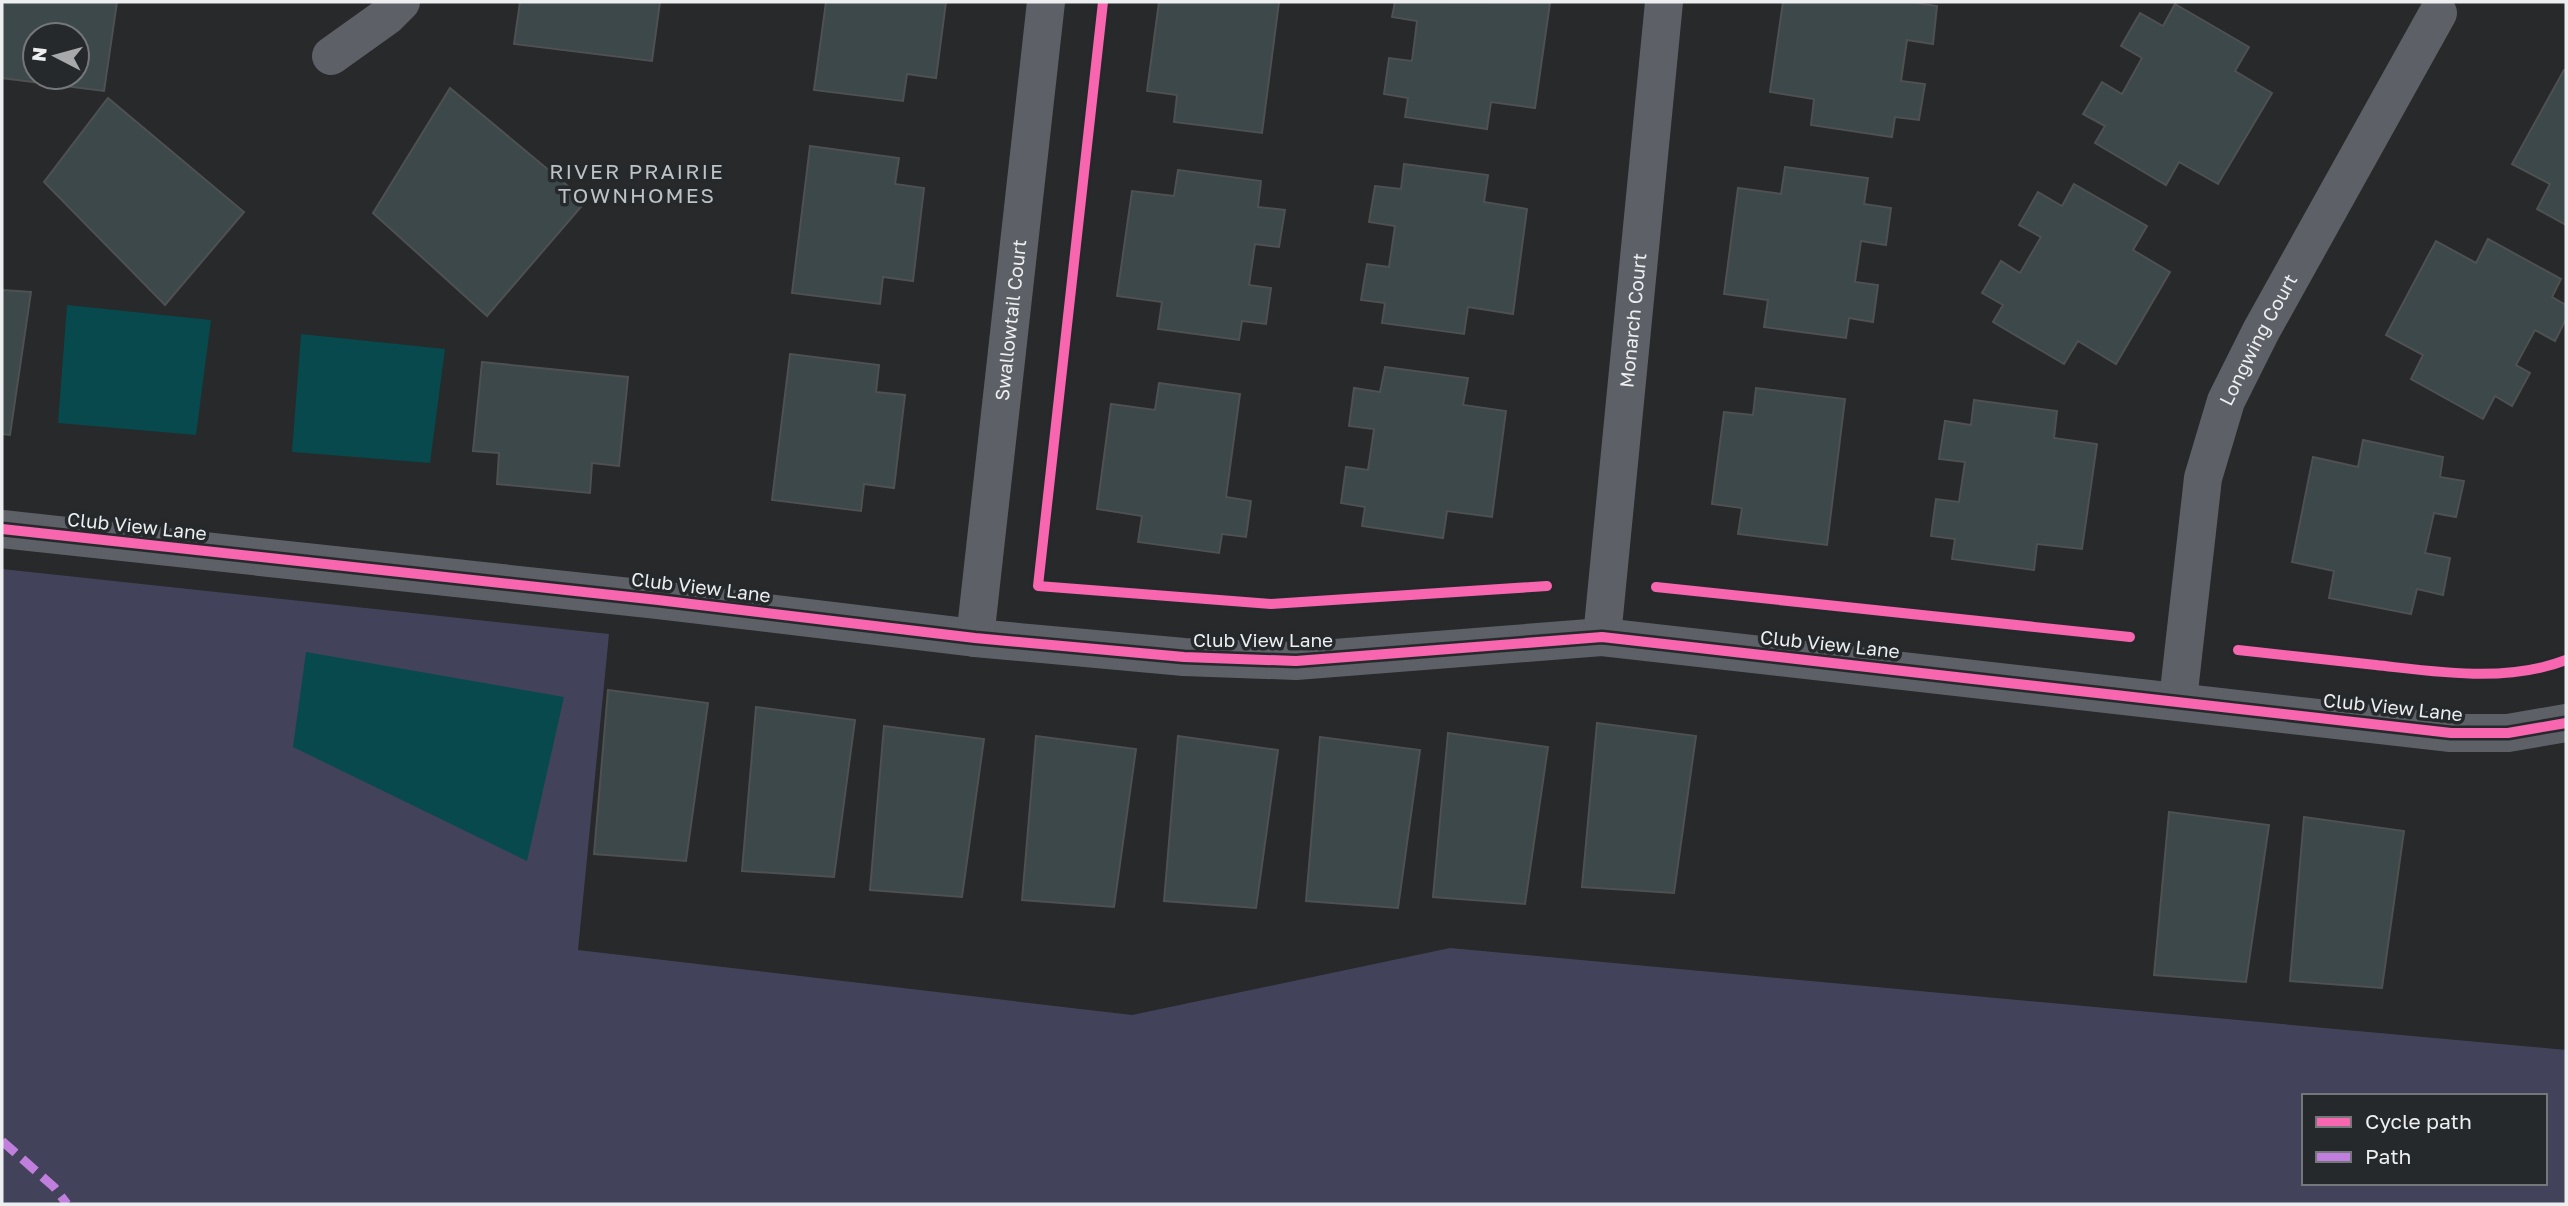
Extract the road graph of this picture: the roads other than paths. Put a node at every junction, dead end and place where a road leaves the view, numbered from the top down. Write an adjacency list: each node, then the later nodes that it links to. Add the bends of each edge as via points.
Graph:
1 (401, 2): 5 (street)
2 (1046, 2): 8 (street, Swallowtail Court)
3 (1664, 2): 7 (street, Monarch Court)
4 (2438, 13): 9 (street, Longwing Court, via 2260,331 2226,401 2203,478)
5 (331, 56)
6 (2, 529): 8 (street, Club View Lane)
7 (1602, 637): 8 (street, Club View Lane, via 1296,661 1184,657); 9 (street, Club View Lane)
8 (975, 638)
9 (2178, 700): 10 (street, Club View Lane, via 2451,733 2508,733)
10 (2566, 723)

